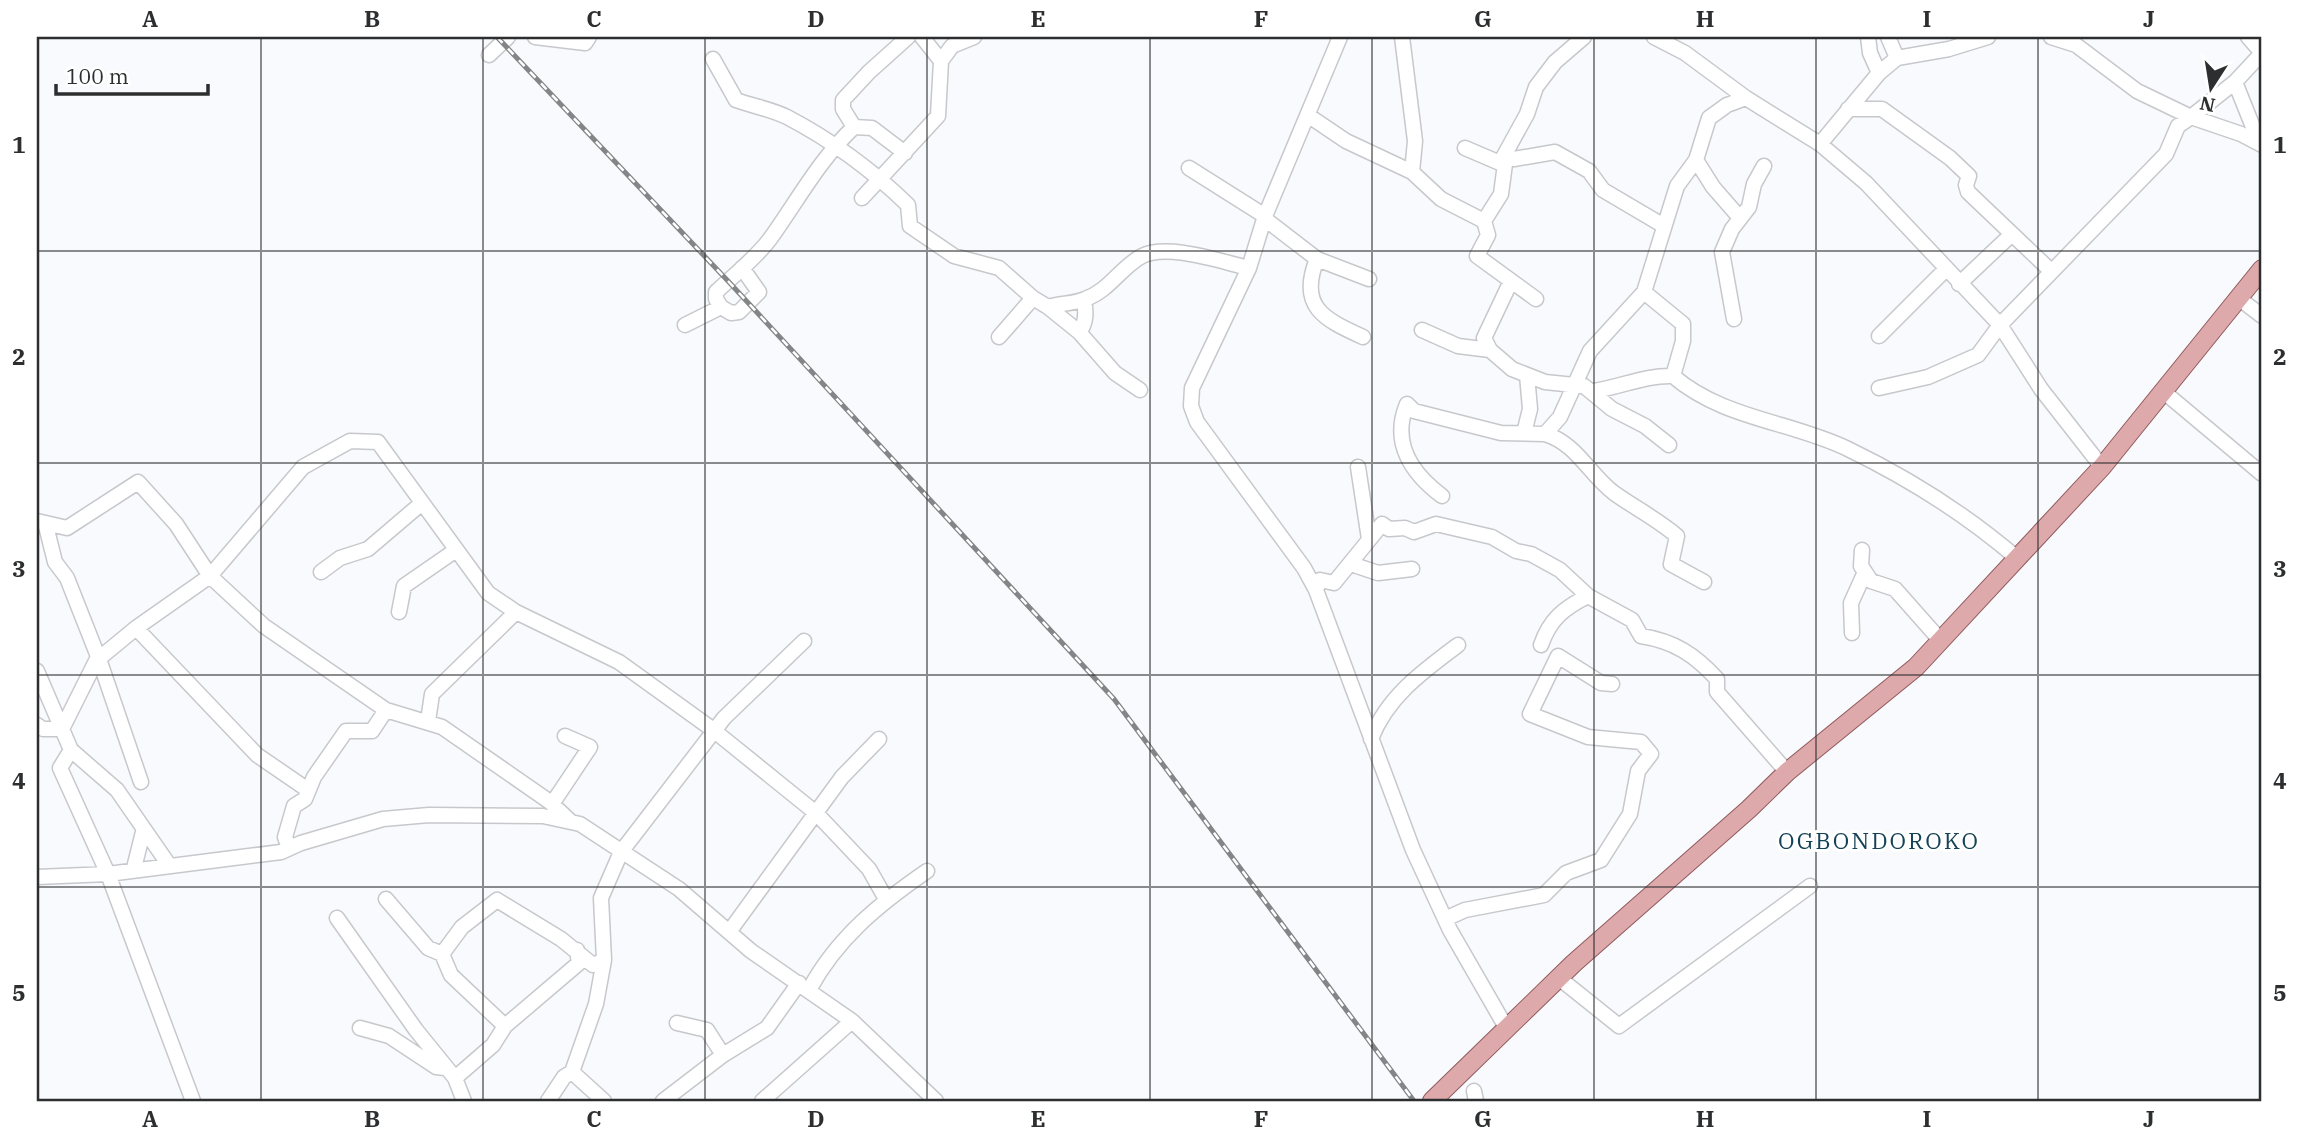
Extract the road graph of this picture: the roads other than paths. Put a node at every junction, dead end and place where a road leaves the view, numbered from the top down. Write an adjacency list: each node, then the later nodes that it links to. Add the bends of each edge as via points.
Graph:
1 (508, 37): 19 (street)
2 (535, 37): 3 (street, via 569,43 584,43)
3 (589, 37)
4 (908, 37): 29 (street, via 842,100)
5 (922, 37): 22 (street)
6 (974, 37): 22 (street, via 952,46)
7 (1340, 37): 27 (street)
8 (1402, 37): 39 (street, via 1415,141)
9 (1584, 37): 35 (street, via 1555,62 1536,87)
10 (1654, 37): 17 (street)
11 (1681, 37): 17 (street)
12 (1868, 37): 18 (street)
13 (1888, 37): 20 (street)
14 (1988, 37): 20 (street)
15 (2050, 37): 28 (street, via 2084,49 2137,91)
16 (2248, 37): 24 (street, via 2262,53)
17 (1685, 53): 25 (street)
18 (1870, 53): 20 (street); 23 (street)
19 (489, 55)
20 (1897, 58): 23 (street)
21 (713, 59): 32 (street, via 736,100 785,116)
22 (941, 61): 34 (street, via 937,116)
23 (1878, 73): 26 (street)
24 (2235, 82): 28 (street); 31 (street)
25 (1746, 98): 30 (street); 36 (street, via 1709,118)
26 (1847, 109): 30 (street); 46 (street, via 1882,109 1950,158 1969,176 1968,192)
27 (1309, 116): 39 (street, via 1346,141); 42 (street)
28 (2191, 117): 31 (street); 52 (street, via 2178,126 2165,154)
29 (854, 127): 32 (street); 34 (street, via 872,128)
30 (1820, 144): 50 (street, via 1866,183)
31 (2260, 144)
32 (834, 146): 40 (street); 48 (street, via 769,240)
33 (1465, 148): 35 (street)
34 (905, 153): 40 (street)
35 (1502, 160): 44 (street, via 1501,194); 45 (street, via 1555,152 1589,170 1603,190)
36 (1696, 160): 43 (street); 45 (street, via 1677,186)
37 (1764, 166): 43 (street, via 1749,208)
38 (1189, 168): 42 (street)
39 (1412, 172): 44 (street, via 1441,199)
40 (880, 178): 41 (street); 57 (street, via 908,205 909,226 954,256 999,268)
41 (862, 198)
42 (1265, 218): 47 (street); 49 (street)
43 (1740, 218): 64 (street, via 1722,252)
44 (1484, 221): 54 (street, via 1488,234 1477,256)
45 (1664, 226): 56 (street)
46 (2012, 234): 52 (street); 55 (street)
47 (1317, 259): 53 (street); 71 (street, via 1308,283 1315,304 1332,323)
48 (742, 268): 61 (street, via 716,292); 61 (street, via 760,292 740,312)
49 (1249, 268): 59 (street, via 1186,253 1142,256 1107,287); 99 (street, via 1192,388 1191,406 1217,452)
50 (1945, 270): 55 (street); 69 (street)
51 (2262, 270): 60 (main road)
52 (2051, 271): 66 (street)
53 (1369, 279)
54 (1511, 281): 58 (street); 72 (street, via 1483,338)
55 (1959, 284): 66 (street)
56 (1644, 292): 74 (street, via 1683,324); 75 (street, via 1590,351)
57 (1033, 298): 62 (street); 70 (street)
58 (1536, 299)
59 (1084, 300): 62 (street); 68 (street, via 1086,311)
60 (2241, 300): 63 (street); 79 (main road)
61 (721, 307): 65 (street)
62 (1048, 307): 68 (street)
63 (2262, 316)
64 (1734, 319)
65 (685, 324)
66 (2000, 325): 76 (street, via 1978,355 1928,377); 84 (street, via 2041,389)
67 (1422, 330): 72 (street, via 1458,346)
68 (1079, 332): 77 (street, via 1115,373)
69 (1880, 336)
70 (999, 337)
71 (1363, 337)
72 (1490, 351): 73 (street)
73 (1527, 375): 75 (street); 80 (street, via 1530,408)
74 (1673, 376): 78 (street, via 1650,375); 92 (street, via 1720,407 1848,449 1965,518)
75 (1572, 386): 78 (street); 81 (street, via 1560,416)
76 (1879, 388)
77 (1140, 390)
78 (1593, 391): 82 (street, via 1612,409)
79 (2164, 392): 84 (main road); 85 (street)
80 (1524, 433): 81 (street); 86 (street, via 1502,433 1414,411 1406,404 1399,424 1409,462 1423,482)
81 (1545, 434): 98 (street, via 1559,438 1615,494 1677,536 1671,564)
82 (1669, 445)
83 (1358, 467): 89 (street)
84 (2102, 467): 92 (main road)
85 (2262, 474)
86 (1442, 496)
87 (422, 503): 90 (street); 95 (street, via 368,548 340,558); 97 (street, via 378,442 350,441 303,467)
88 (41, 523): 97 (street, via 67,528 138,482 176,524); 109 (street)
89 (1369, 539): 93 (street); 100 (street, via 1382,524 1414,532 1436,524 1492,537 1560,570)
90 (456, 550): 101 (street, via 404,586); 102 (street, via 488,593)
91 (1862, 550): 96 (street, via 1860,566)
92 (2018, 559): 105 (main road)
93 (1351, 564): 94 (street, via 1378,573); 99 (street, via 1334,583 1320,580)
94 (1412, 569)
95 (321, 572)
96 (1865, 572): 104 (street, via 1851,603); 105 (street, via 1871,581 1895,589)
97 (210, 576): 103 (street); 112 (street, via 264,626)
98 (1704, 582)
99 (1316, 590): 119 (street)
100 (1588, 596): 108 (street, via 1565,608 1548,625); 121 (street, via 1632,620 1641,636 1676,645 1704,664 1717,679 1717,692)
101 (399, 612)
102 (516, 612): 113 (street, via 432,694); 116 (street, via 619,662)
103 (136, 628): 109 (street); 123 (street, via 257,755)
104 (1852, 633)
105 (1941, 640): 121 (main road, via 1916,667)
106 (804, 641): 116 (street)
107 (1458, 645): 119 (street, via 1388,705)
108 (1541, 645)
109 (99, 659): 115 (street); 122 (street)
110 (37, 671): 115 (street)
111 (1612, 684): 139 (street, via 1601,683 1558,656 1530,714 1588,737 1641,741 1651,754 1638,771 1630,814 1601,860 1566,873 1544,895 1465,909)
112 (386, 710): 113 (street); 123 (street, via 372,731 346,731)
113 (428, 721): 124 (street)
114 (37, 725): 115 (street)
115 (62, 729): 120 (street)
116 (714, 730): 125 (street); 129 (street)
117 (565, 736): 124 (street, via 590,747)
118 (879, 739): 125 (street, via 842,777)
119 (1371, 739): 139 (street)
120 (71, 750): 127 (street, via 117,790); 133 (street, via 60,768)
121 (1787, 772): 144 (main road)
122 (141, 782)
123 (308, 790): 128 (street, via 305,799 294,806 285,837)
124 (552, 804): 126 (street)
125 (816, 813): 137 (street, via 869,869); 140 (street)
126 (571, 821): 128 (street, via 543,816 383,819); 129 (street)
127 (144, 832): 130 (street); 131 (street)
128 (289, 848): 130 (street)
129 (621, 852): 140 (street, via 679,889); 143 (street, via 601,898)
130 (169, 865): 131 (street)
131 (134, 868): 133 (street)
132 (927, 871): 137 (street)
133 (108, 874): 134 (street); 154 (street)
134 (37, 877)
135 (1810, 886): 144 (street, via 1619,1026)
136 (386, 899): 142 (street, via 428,948)
137 (886, 899): 145 (street)
138 (337, 918): 153 (street)
139 (1445, 919): 150 (street)
140 (729, 932): 145 (street)
141 (577, 950): 142 (street, via 497,900 462,927); 143 (street, via 593,965); 148 (street, via 579,963)
142 (442, 954): 148 (street, via 451,975)
143 (604, 960): 152 (street, via 596,1004)
144 (1559, 978): 150 (main road)
145 (804, 986): 146 (street); 151 (street, via 767,1028)
146 (852, 1021): 159 (street); 160 (street)
147 (677, 1023): 151 (street, via 707,1030)
148 (505, 1026): 153 (street, via 493,1045)
149 (359, 1028): 153 (street, via 389,1036)
150 (1507, 1029): 161 (main road)
151 (723, 1055): 158 (street)
152 (572, 1072): 156 (street); 157 (street)
153 (450, 1073): 155 (street)
154 (193, 1101)
155 (464, 1101)
156 (548, 1101)
157 (604, 1101)
158 (663, 1101)
159 (762, 1101)
160 (936, 1101)
161 (1432, 1101)

